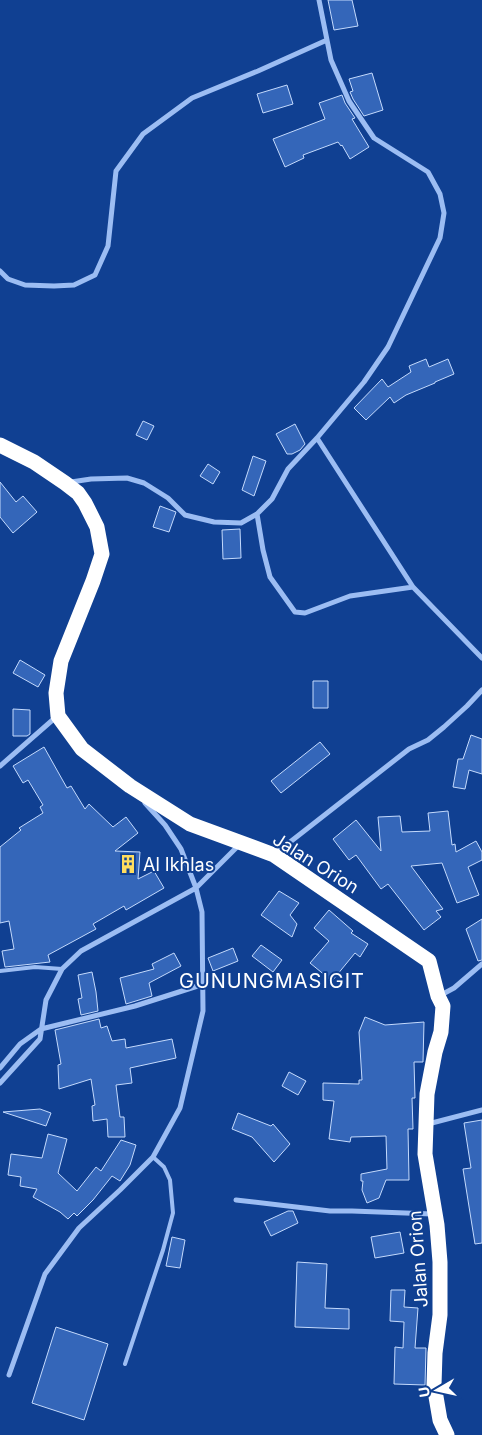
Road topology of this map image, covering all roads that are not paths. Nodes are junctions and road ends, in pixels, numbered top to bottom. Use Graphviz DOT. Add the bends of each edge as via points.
graph roads {
  1 [pos="319,0"];
  2 [pos="327,40"];
  3 [pos="0,271"];
  4 [pos="317,438"];
  5 [pos="0,445"];
  6 [pos="66,483"];
  7 [pos="257,514"];
  8 [pos="413,587"];
  9 [pos="482,658"];
  10 [pos="482,690"];
  11 [pos="58,716"];
  12 [pos="0,766"];
  13 [pos="130,786"];
  14 [pos="242,843"];
  15 [pos="274,855"];
  16 [pos="196,888"];
  17 [pos="482,964"];
  18 [pos="62,969"];
  19 [pos="0,971"];
  20 [pos="204,984"];
  21 [pos="438,996"];
  22 [pos="41,1029"];
  23 [pos="0,1068"];
  24 [pos="0,1083"];
  25 [pos="482,1110"];
  26 [pos="425,1125"];
  27 [pos="153,1157"];
  28 [pos="236,1200"];
  29 [pos="434,1214"];
  30 [pos="125,1364"];
  31 [pos="9,1375"];
  32 [pos="446,1435"];
  1 -- 2 [label="street"];
  2 -- 3 [label="street" via="192,98 143,134 116,171 108,246 96,276 74,285 54,286 25,284 8,279"];
  2 -- 4 [label="street" via="331,60 349,101 374,138 428,172 440,194 444,213 440,238 388,347 364,382"];
  4 -- 7 [label="street" via="288,470 272,499"];
  4 -- 8 [label="street"];
  5 -- 6 [label="highway"];
  6 -- 7 [label="street" via="127,478 144,483 168,498 185,515 214,522 241,523"];
  6 -- 11 [label="highway" via="85,503 97,527 102,554 61,661 56,693"];
  7 -- 8 [label="street" via="270,577 295,612 305,613 350,596"];
  8 -- 9 [label="street"];
  10 -- 15 [label="street" via="428,740 410,748"];
  11 -- 12 [label="street"];
  11 -- 13 [label="highway, Jalan Orion" via="82,750"];
  13 -- 14 [label="highway, Jalan Orion" via="190,824"];
  13 -- 16 [label="street" via="165,825 181,849"];
  14 -- 15 [label="highway, Jalan Orion"];
  14 -- 16 [label="street"];
  15 -- 21 [label="highway, Jalan Orion" via="429,961"];
  16 -- 18 [label="street" via="81,951"];
  16 -- 20 [label="street" via="202,912"];
  17 -- 21 [label="street" via="454,988"];
  18 -- 19 [label="lane" via="34,967"];
  18 -- 22 [label="street" via="46,1000"];
  20 -- 22 [label="street" via="135,1006"];
  20 -- 27 [label="street" via="204,1011 180,1108"];
  21 -- 26 [label="highway, Jalan Orion" via="443,1006 441,1032 427,1094"];
  22 -- 23 [label="street" via="20,1044"];
  22 -- 24 [label="street" via="40,1039"];
  25 -- 26 [label="street"];
  26 -- 29 [label="highway, Jalan Orion" via="425,1154"];
  27 -- 30 [label="lane" via="170,1180 173,1213"];
  27 -- 31 [label="street" via="79,1228 45,1274"];
  28 -- 29 [label="street" via="330,1211"];
  29 -- 32 [label="highway, Jalan Orion" via="440,1262 440,1315 434,1385"];
}
